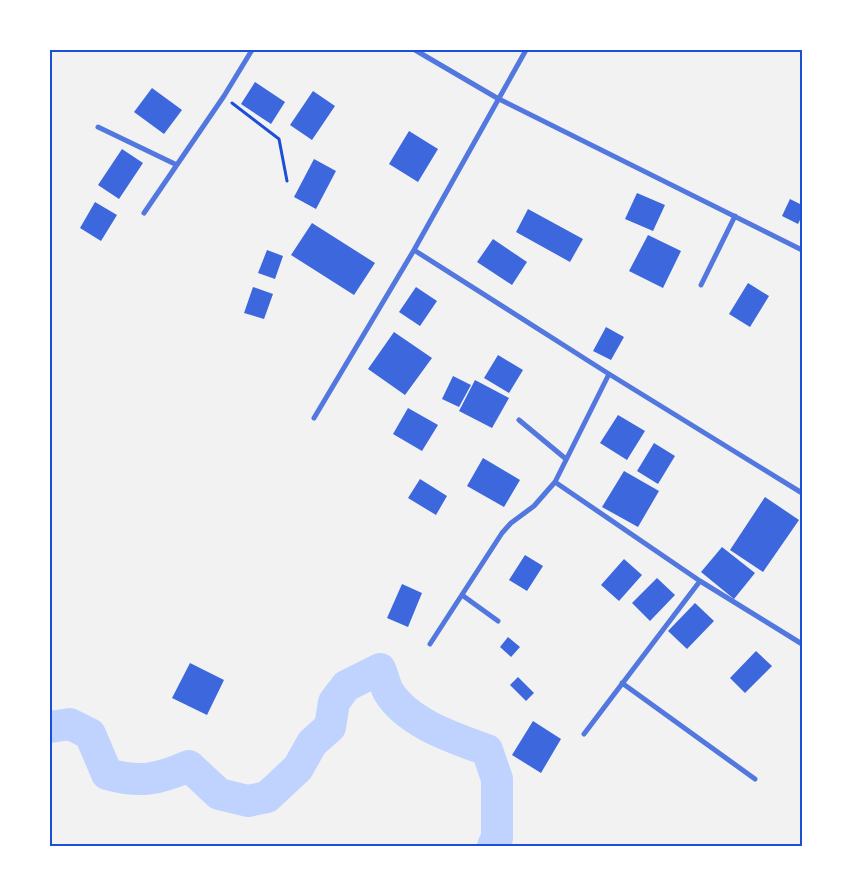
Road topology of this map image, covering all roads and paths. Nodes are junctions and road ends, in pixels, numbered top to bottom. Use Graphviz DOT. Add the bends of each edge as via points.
graph roads {
  1 [pos="252,50"];
  2 [pos="415,50"];
  3 [pos="526,50"];
  4 [pos="224,96"];
  5 [pos="497,98"];
  6 [pos="98,127"];
  7 [pos="177,165"];
  8 [pos="287,181"];
  9 [pos="144,214"];
  10 [pos="735,216"];
  11 [pos="414,250"];
  12 [pos="802,250"];
  13 [pos="701,285"];
  14 [pos="609,374"];
  15 [pos="314,418"];
  16 [pos="519,420"];
  17 [pos="566,459"];
  18 [pos="556,482"];
  19 [pos="802,493"];
  20 [pos="700,581"];
  21 [pos="462,595"];
  22 [pos="498,622"];
  23 [pos="430,644"];
  24 [pos="802,644"];
  25 [pos="622,683"];
  26 [pos="584,734"];
  27 [pos="755,779"];
  1 -- 4 [label="street"];
  2 -- 5 [label="street"];
  3 -- 5 [label="street"];
  4 -- 7 [label="street"];
  4 -- 8 [label="path" via="279,139"];
  5 -- 10 [label="street"];
  5 -- 11 [label="street"];
  6 -- 7 [label="street"];
  7 -- 9 [label="street"];
  10 -- 12 [label="street"];
  10 -- 13 [label="street"];
  11 -- 14 [label="street"];
  11 -- 15 [label="street"];
  14 -- 17 [label="street"];
  14 -- 19 [label="street"];
  16 -- 17 [label="street"];
  17 -- 18 [label="street"];
  18 -- 20 [label="street"];
  18 -- 21 [label="street" via="502,533"];
  20 -- 24 [label="street"];
  20 -- 25 [label="street"];
  21 -- 22 [label="street"];
  21 -- 23 [label="street"];
  25 -- 26 [label="street"];
  25 -- 27 [label="street"];
}
